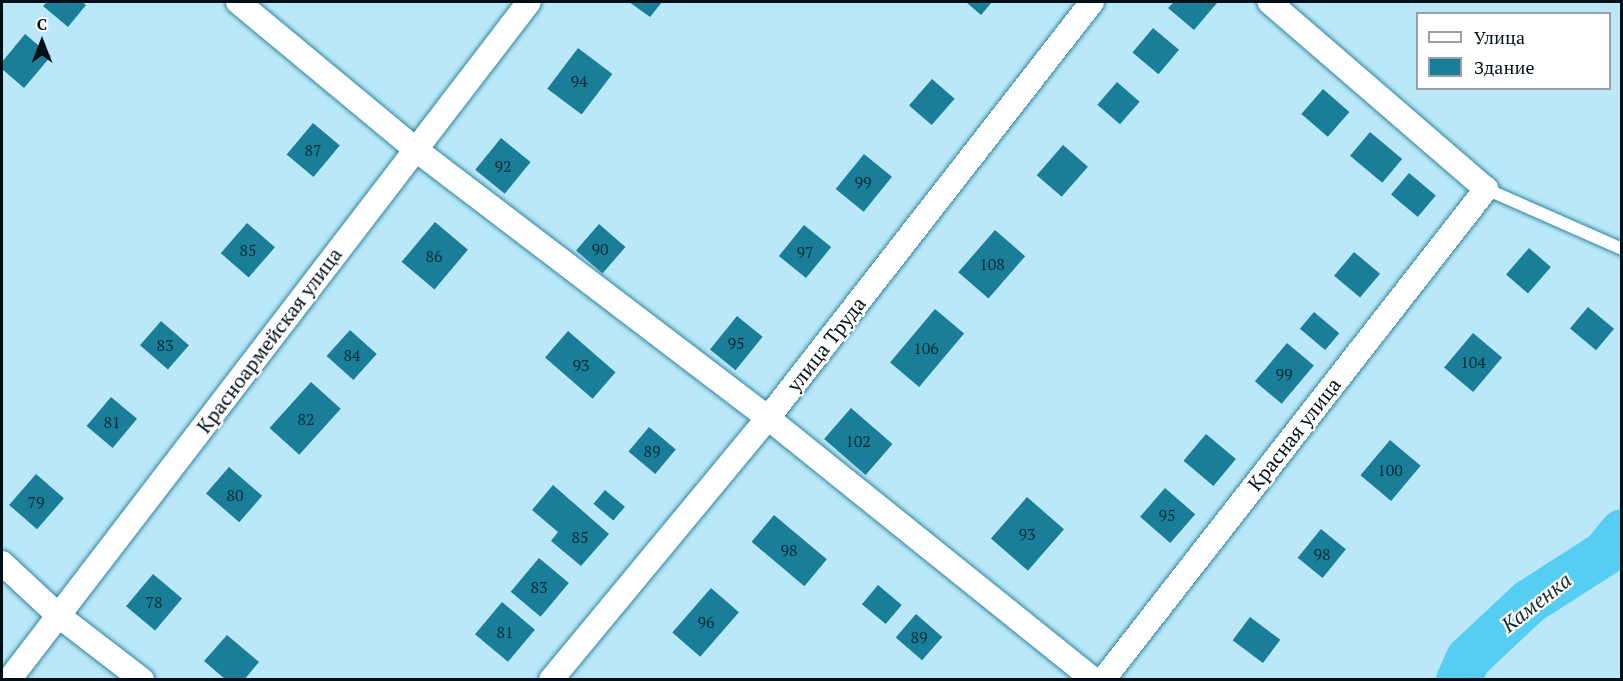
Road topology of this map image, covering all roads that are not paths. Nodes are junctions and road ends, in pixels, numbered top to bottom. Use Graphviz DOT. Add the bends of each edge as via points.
graph roads {
  1 [pos="238,2"];
  2 [pos="529,2"];
  3 [pos="1092,2"];
  4 [pos="1269,2"];
  5 [pos="415,149"];
  6 [pos="1486,189"];
  7 [pos="1622,249"];
  8 [pos="768,418"];
  9 [pos="2,563"];
  10 [pos="59,616"];
  11 [pos="9,680"];
  12 [pos="142,680"];
  13 [pos="551,680"];
  14 [pos="1094,680"];
  15 [pos="1103,680"];
  1 -- 5 [label="street"];
  2 -- 5 [label="street, Красноармейская улица"];
  3 -- 8 [label="street, улица Труда"];
  4 -- 6 [label="street"];
  5 -- 8 [label="street"];
  5 -- 10 [label="street, Красноармейская улица"];
  6 -- 7 [label="lane"];
  6 -- 15 [label="street, Красная улица"];
  8 -- 13 [label="street, улица Труда"];
  8 -- 14 [label="street"];
  9 -- 10 [label="street"];
  10 -- 11 [label="street, Красноармейская улица"];
  10 -- 12 [label="street"];
}
